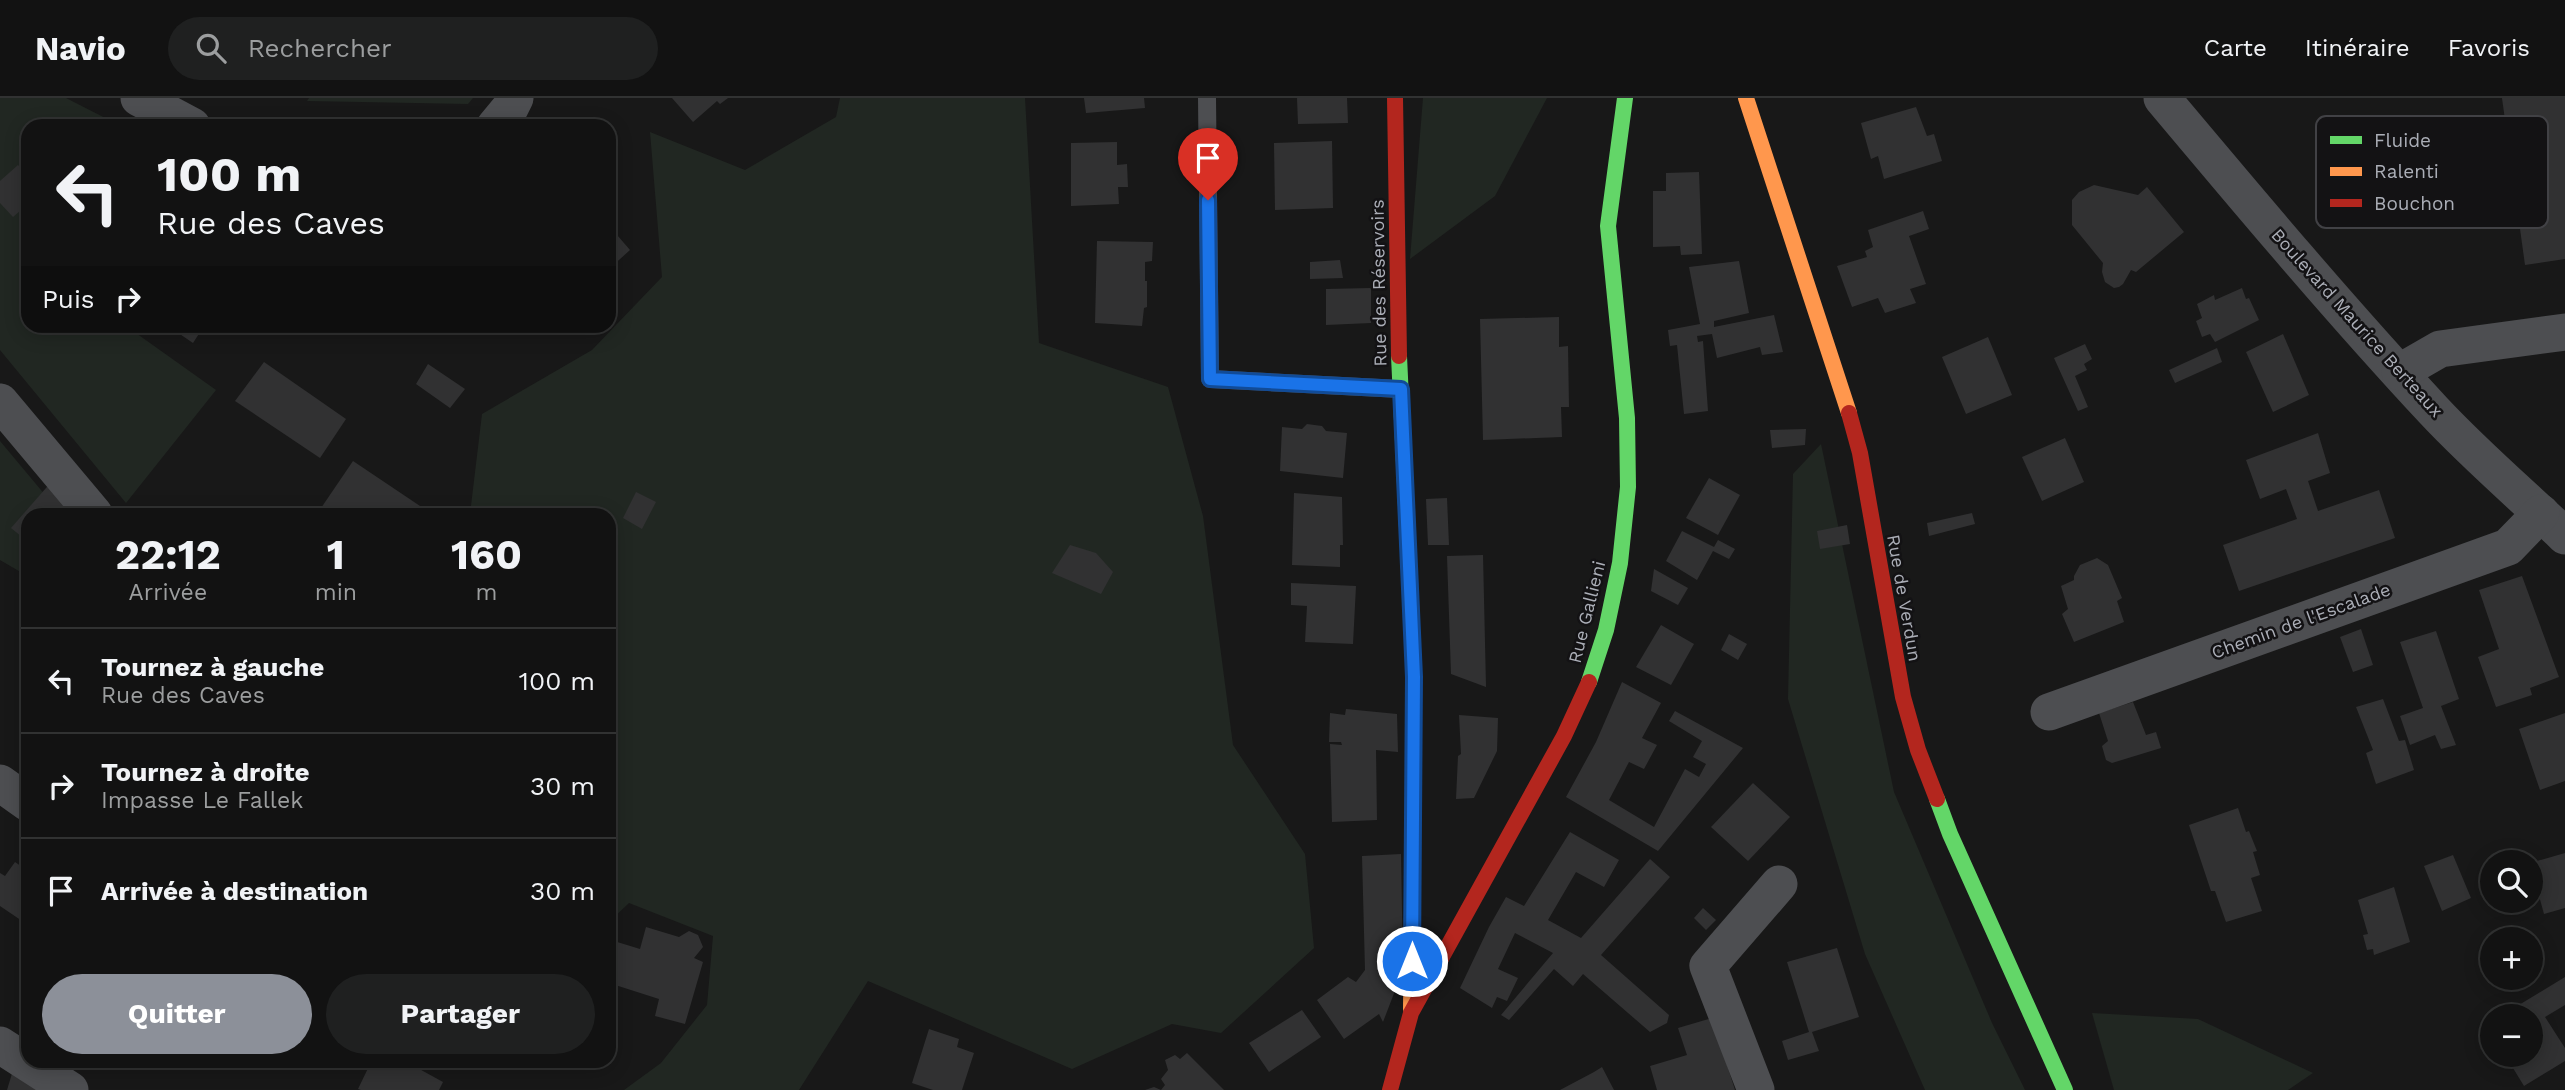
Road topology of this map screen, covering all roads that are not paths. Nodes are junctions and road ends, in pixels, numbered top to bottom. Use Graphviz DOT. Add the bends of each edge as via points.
graph roads {
  1 [pos="139,98"];
  2 [pos="515,98"];
  3 [pos="1207,98"];
  4 [pos="1395,98"];
  5 [pos="1625,98"];
  6 [pos="1746,98"];
  7 [pos="2162,98"];
  8 [pos="179,119"];
  9 [pos="501,119"];
  10 [pos="2565,332"];
  11 [pos="2400,372"];
  12 [pos="1401,389"];
  13 [pos="0,402"];
  14 [pos="89,508"];
  15 [pos="2553,525"];
  16 [pos="2049,712"];
  17 [pos="0,783"];
  18 [pos="21,798"];
  19 [pos="1779,884"];
  20 [pos="1411,1013"];
  21 [pos="0,1045"];
  22 [pos="21,1058"];
  23 [pos="36,1068"];
  24 [pos="70,1090"];
  25 [pos="1390,1090"];
  26 [pos="1756,1090"];
  27 [pos="2065,1090"];
  1 -- 8 [label="street"];
  2 -- 9 [label="street"];
  3 -- 12 [label="lane" via="1210,379"];
  4 -- 12 [label="street, Rue des Réservoirs"];
  5 -- 20 [label="street, Rue Gallieni" via="1608,226 1628,487 1620,564 1606,630 1586,690 1564,736"];
  6 -- 27 [label="street, Rue de Verdun" via="1860,453 1892,643 1918,750 1950,834"];
  7 -- 11 [label="street, Boulevard Maurice Berteaux" via="2354,325"];
  10 -- 11 [label="street" via="2440,349"];
  11 -- 15 [label="street, Boulevard Maurice Berteaux" via="2435,413"];
  12 -- 20 [label="street, Rue des Réservoirs" via="1414,677"];
  13 -- 14 [label="street"];
  15 -- 16 [label="street, Chemin de l'Escalade" via="2508,547"];
  17 -- 18 [label="street"];
  19 -- 26 [label="street" via="1708,966"];
  20 -- 25 [label="street, Rue Gallieni"];
  21 -- 22 [label="street"];
  23 -- 24 [label="street"];
}
